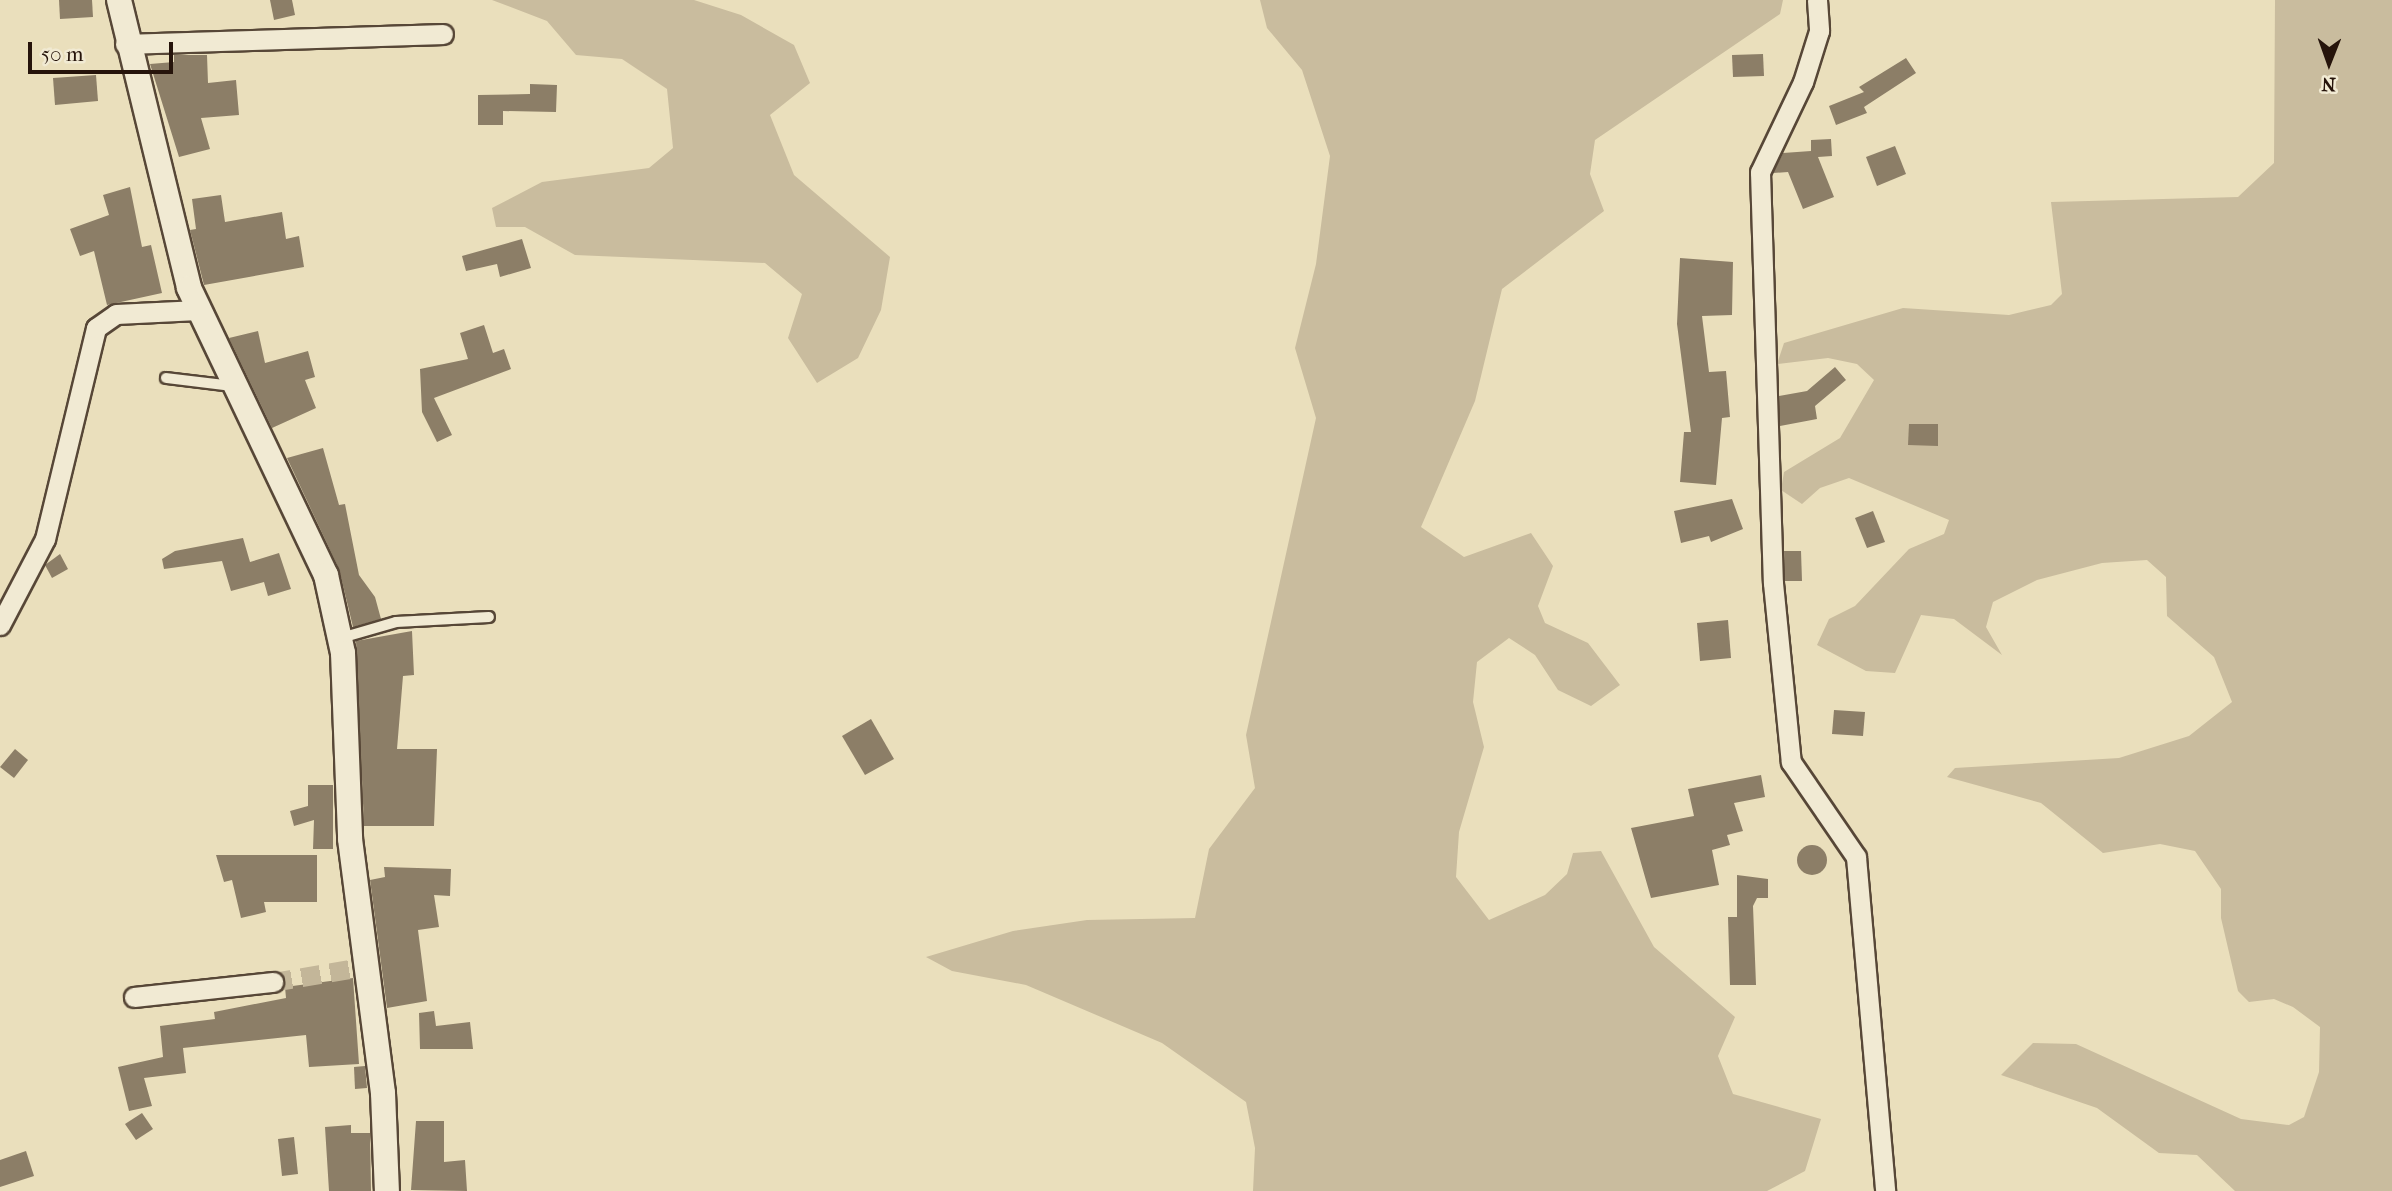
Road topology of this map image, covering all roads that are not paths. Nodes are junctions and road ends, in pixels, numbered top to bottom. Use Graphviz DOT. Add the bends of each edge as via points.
graph roads {
  1 [pos="119,0"];
  2 [pos="1817,0"];
  3 [pos="443,34"];
  4 [pos="125,44"];
  5 [pos="198,310"];
  6 [pos="166,378"];
  7 [pos="236,387"];
  8 [pos="489,617"];
  9 [pos="0,625"];
  10 [pos="340,638"];
  11 [pos="273,982"];
  12 [pos="134,997"];
  13 [pos="387,1191"];
  14 [pos="1885,1191"];
  1 -- 4 [label="street"];
  2 -- 14 [label="street" via="1819,31 1803,82 1760,173 1773,583 1791,762 1856,857"];
  3 -- 4 [label="street"];
  4 -- 5 [label="street"];
  5 -- 7 [label="street"];
  5 -- 9 [label="street" via="116,314 96,328 45,539"];
  6 -- 7 [label="lane"];
  7 -- 10 [label="street" via="326,575"];
  8 -- 10 [label="lane" via="396,622"];
  10 -- 13 [label="street" via="358,967 383,1093"];
  11 -- 12 [label="street"];
}
